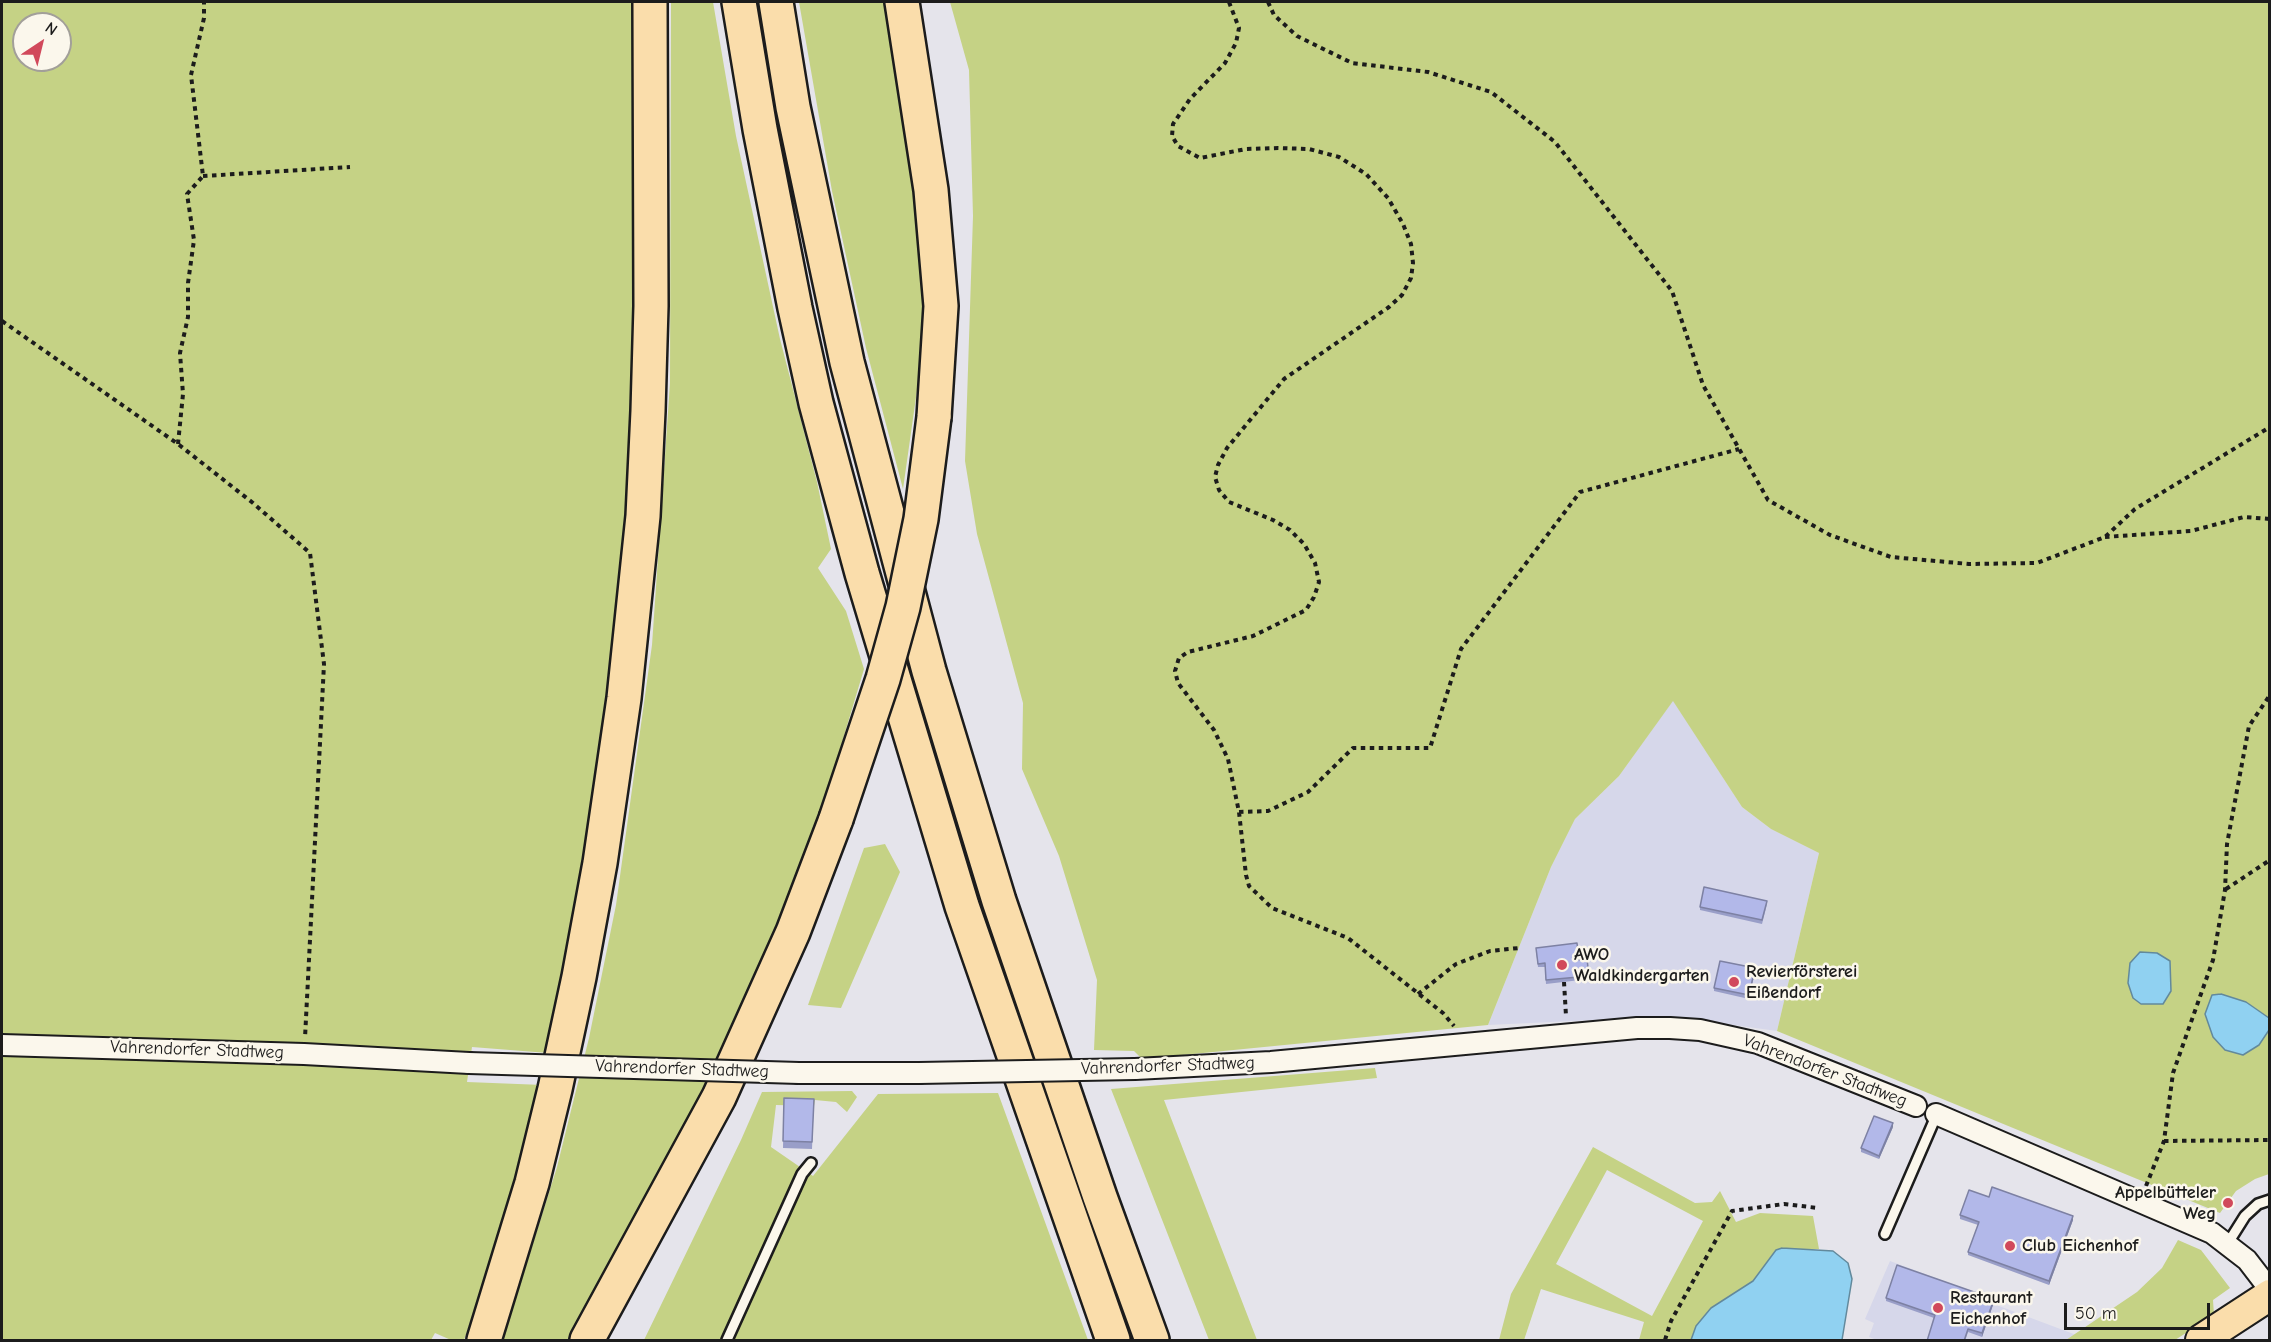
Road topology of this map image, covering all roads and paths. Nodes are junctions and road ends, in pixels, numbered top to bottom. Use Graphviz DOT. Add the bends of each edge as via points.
graph roads {
  1 [pos="204,2"];
  2 [pos="650,2"];
  3 [pos="739,2"];
  4 [pos="776,2"];
  5 [pos="902,2"];
  6 [pos="1229,2"];
  7 [pos="1268,2"];
  8 [pos="350,167"];
  9 [pos="203,176"];
  10 [pos="2,321"];
  11 [pos="2270,427"];
  12 [pos="178,444"];
  13 [pos="1739,449"];
  14 [pos="2270,519"];
  15 [pos="2105,537"];
  16 [pos="2270,695"];
  17 [pos="1239,812"];
  18 [pos="2270,860"];
  19 [pos="2225,890"];
  20 [pos="1519,948"];
  21 [pos="1564,982"];
  22 [pos="1418,994"];
  23 [pos="1567,1020"];
  24 [pos="1459,1044"];
  25 [pos="2,1045"];
  26 [pos="304,1054"];
  27 [pos="1916,1106"];
  28 [pos="1937,1114"];
  29 [pos="2270,1140"];
  30 [pos="2164,1141"];
  31 [pos="811,1163"];
  32 [pos="2139,1200"];
  33 [pos="2270,1200"];
  34 [pos="1818,1208"];
  35 [pos="1885,1234"];
  36 [pos="2228,1244"];
  37 [pos="2270,1292"];
  38 [pos="484,1341"];
  39 [pos="587,1341"];
  40 [pos="727,1341"];
  41 [pos="1113,1341"];
  42 [pos="1152,1341"];
  43 [pos="1665,1341"];
  44 [pos="2200,1341"];
  1 -- 9 [label="path" via="204,18 190,75"];
  2 -- 38 [label="highway" via="648,411 643,516 624,698 600,863 560,1067 532,1183"];
  3 -- 41 [label="highway" via="795,308 862,573 962,906"];
  4 -- 42 [label="highway" via="793,107 847,362 928,671 1003,912"];
  5 -- 39 [label="highway, bridge" via="931,190 940,306 934,417 919,530 903,607 836,819 793,932 719,1096"];
  6 -- 17 [label="path" via="1239,28 1236,43 1173,124 1172,136 1178,146 1200,158 1246,149 1278,148 1309,148 1339,157 1366,174 1388,198 1411,244 1413,263 1402,295 1284,379 1227,448 1218,465 1215,477 1229,502 1290,530 1315,563 1318,582 1305,610 1254,636 1188,652 1176,664 1178,683 1214,730 1228,759"];
  7 -- 13 [label="path" via="1275,15 1298,36 1352,63 1428,72 1491,92 1555,142 1672,291 1703,385"];
  8 -- 9 [label="path"];
  9 -- 12 [label="path" via="187,194 194,240 188,317 180,353 183,394"];
  10 -- 12 [label="path"];
  11 -- 15 [label="path" via="2135,509"];
  12 -- 26 [label="path" via="310,553 324,664"];
  13 -- 15 [label="path" via="1768,500 1830,535 1891,558 1969,564 2037,563"];
  13 -- 17 [label="path" via="1580,492 1461,649 1430,748 1353,748 1308,792 1268,811"];
  14 -- 15 [label="path" via="2244,517 2192,531"];
  16 -- 19 [label="path" via="2249,726 2227,844"];
  17 -- 22 [label="path" via="1246,875 1258,897 1272,908 1348,938"];
  18 -- 19 [label="path"];
  19 -- 30 [label="path" via="2213,960 2173,1072"];
  20 -- 22 [label="path" via="1490,951 1456,964"];
  21 -- 23 [label="path"];
  22 -- 24 [label="path" via="1454,1026"];
  24 -- 26 [label="street, Vahrendorfer Stadtweg, bridge" via="1270,1062 919,1073 468,1063"];
  24 -- 27 [label="street, Vahrendorfer Stadtweg" via="1637,1028 1700,1030 1758,1042"];
  25 -- 26 [label="street, Vahrendorfer Stadtweg"];
  27 -- 28 [label="lane, Vahrendorfer Stadtweg"];
  28 -- 32 [label="street, Vahrendorfer Stadtweg"];
  28 -- 35 [label="lane"];
  29 -- 30 [label="path"];
  30 -- 32 [label="path"];
  31 -- 40 [label="lane" via="802,1174"];
  32 -- 36 [label="street, Vahrendorfer Stadtweg"];
  33 -- 36 [label="lane" via="2258,1204 2245,1216"];
  34 -- 43 [label="path" via="1784,1204 1732,1211 1671,1321"];
  36 -- 37 [label="street, Vahrendorfer Stadtweg" via="2247,1260"];
  37 -- 44 [label="main road"];
}
